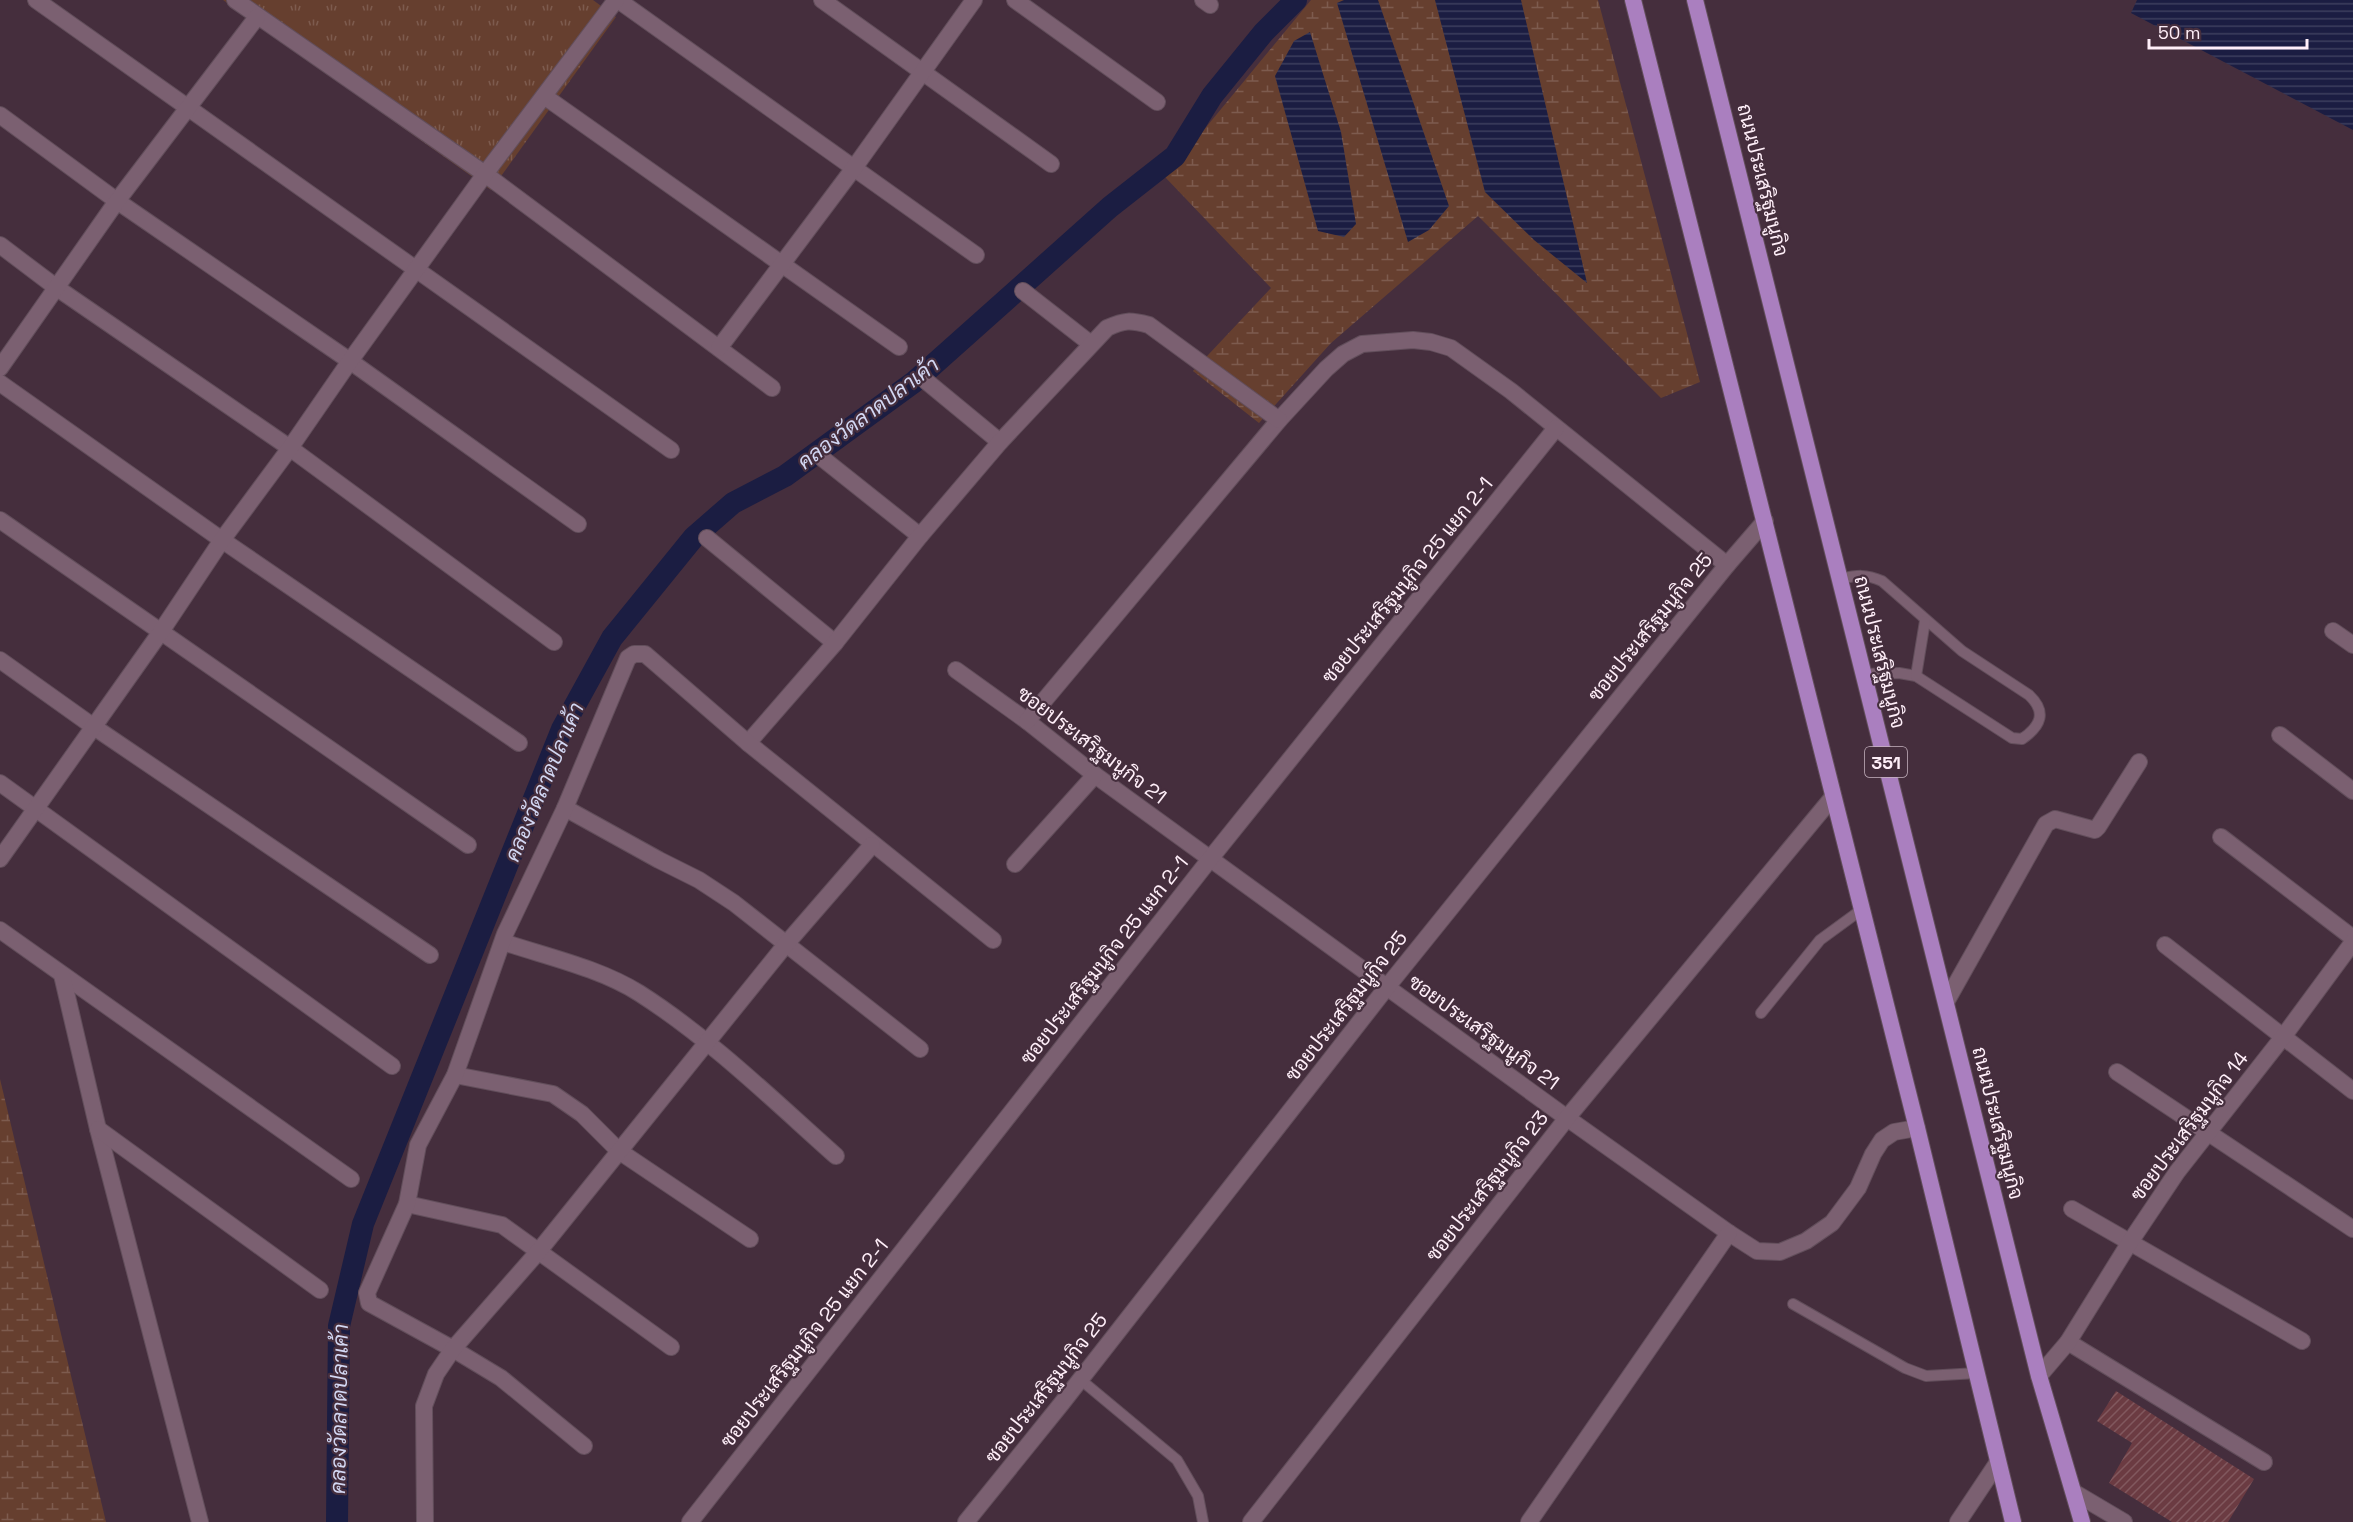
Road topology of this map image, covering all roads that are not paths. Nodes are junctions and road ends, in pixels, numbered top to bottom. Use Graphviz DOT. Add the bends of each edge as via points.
graph roads {
  1 [pos="36,0"];
  2 [pos="235,0"];
  3 [pos="617,0"];
  4 [pos="822,0"];
  5 [pos="974,0"];
  6 [pos="1015,0"];
  7 [pos="1633,0"];
  8 [pos="1695,0"];
  9 [pos="257,17"];
  10 [pos="923,72"];
  11 [pos="544,96"];
  12 [pos="1157,102"];
  13 [pos="187,107"];
  14 [pos="0,115"];
  15 [pos="1051,164"];
  16 [pos="854,168"];
  17 [pos="485,174"];
  18 [pos="117,201"];
  19 [pos="0,245"];
  20 [pos="976,255"];
  21 [pos="783,265"];
  22 [pos="417,269"];
  23 [pos="57,288"];
  24 [pos="1023,291"];
  25 [pos="1091,344"];
  26 [pos="899,347"];
  27 [pos="719,348"];
  28 [pos="350,361"];
  29 [pos="0,368"];
  30 [pos="926,381"];
  31 [pos="0,383"];
  32 [pos="772,388"];
  33 [pos="1279,420"];
  34 [pos="1556,428"];
  35 [pos="1000,442"];
  36 [pos="290,448"];
  37 [pos="671,450"];
  38 [pos="822,458"];
  39 [pos="0,520"];
  40 [pos="1765,521"];
  41 [pos="578,524"];
  42 [pos="920,536"];
  43 [pos="707,538"];
  44 [pos="222,540"];
  45 [pos="1727,565"];
  46 [pos="1840,579"];
  47 [pos="1925,621"];
  48 [pos="2333,631"];
  49 [pos="160,633"];
  50 [pos="554,642"];
  51 [pos="835,643"];
  52 [pos="2353,645"];
  53 [pos="0,660"];
  54 [pos="956,670"];
  55 [pos="1864,674"];
  56 [pos="1916,676"];
  57 [pos="1027,721"];
  58 [pos="94,727"];
  59 [pos="2280,735"];
  60 [pos="519,742"];
  61 [pos="748,743"];
  62 [pos="2139,762"];
  63 [pos="1095,775"];
  64 [pos="0,783"];
  65 [pos="2353,791"];
  66 [pos="1832,798"];
  67 [pos="565,808"];
  68 [pos="35,809"];
  69 [pos="2221,837"];
  70 [pos="468,845"];
  71 [pos="872,845"];
  72 [pos="0,859"];
  73 [pos="1210,859"];
  74 [pos="1014,864"];
  75 [pos="1861,910"];
  76 [pos="0,930"];
  77 [pos="993,940"];
  78 [pos="2353,940"];
  79 [pos="503,942"];
  80 [pos="786,943"];
  81 [pos="2164,945"];
  82 [pos="430,955"];
  83 [pos="62,975"];
  84 [pos="1387,987"];
  85 [pos="1946,1002"];
  86 [pos="1761,1014"];
  87 [pos="2283,1037"];
  88 [pos="706,1041"];
  89 [pos="920,1049"];
  90 [pos="392,1066"];
  91 [pos="2117,1072"];
  92 [pos="455,1075"];
  93 [pos="2353,1091"];
  94 [pos="1567,1118"];
  95 [pos="1917,1128"];
  96 [pos="98,1129"];
  97 [pos="2207,1133"];
  98 [pos="619,1151"];
  99 [pos="836,1156"];
  100 [pos="351,1179"];
  101 [pos="407,1204"];
  102 [pos="2072,1209"];
  103 [pos="2353,1229"];
  104 [pos="1729,1233"];
  105 [pos="750,1239"];
  106 [pos="2130,1242"];
  107 [pos="538,1252"];
  108 [pos="320,1290"];
  109 [pos="1793,1304"];
  110 [pos="2301,1341"];
  111 [pos="2068,1342"];
  112 [pos="671,1347"];
  113 [pos="453,1349"];
  114 [pos="1977,1373"];
  115 [pos="2039,1376"];
  116 [pos="1081,1380"];
  117 [pos="584,1446"];
  118 [pos="1998,1462"];
  119 [pos="2264,1462"];
  120 [pos="2075,1493"];
  121 [pos="430,1520"];
  122 [pos="200,1522"];
  123 [pos="690,1522"];
  124 [pos="966,1522"];
  125 [pos="1203,1522"];
  126 [pos="1251,1522"];
  127 [pos="1530,1522"];
  128 [pos="1958,1522"];
  129 [pos="2013,1522"];
  130 [pos="2082,1522"];
  131 [pos="2124,1522"];
  1 -- 13 [label="street"];
  2 -- 9 [label="street"];
  3 -- 11 [label="street"];
  3 -- 16 [label="street"];
  4 -- 10 [label="street"];
  5 -- 10 [label="street"];
  6 -- 12 [label="street"];
  7 -- 40 [label="main road"];
  8 -- 46 [label="main road, ถนนประเสริฐมนูกิจ / 351"];
  9 -- 13 [label="street"];
  9 -- 17 [label="street"];
  10 -- 15 [label="street"];
  10 -- 16 [label="street"];
  11 -- 17 [label="street"];
  11 -- 21 [label="street"];
  13 -- 18 [label="street"];
  13 -- 22 [label="street"];
  14 -- 18 [label="street"];
  16 -- 20 [label="street"];
  16 -- 21 [label="street"];
  17 -- 22 [label="street"];
  17 -- 27 [label="street"];
  18 -- 23 [label="street"];
  18 -- 28 [label="street"];
  19 -- 23 [label="street"];
  21 -- 26 [label="street"];
  21 -- 27 [label="street"];
  22 -- 28 [label="street"];
  22 -- 37 [label="street"];
  23 -- 29 [label="street"];
  23 -- 36 [label="street"];
  24 -- 25 [label="street"];
  25 -- 33 [label="street" via="1107,328 1123,321 1149,325"];
  25 -- 35 [label="street"];
  27 -- 32 [label="street"];
  28 -- 36 [label="street"];
  28 -- 41 [label="street"];
  30 -- 35 [label="street"];
  31 -- 44 [label="street"];
  33 -- 34 [label="street" via="1343,354 1362,344 1413,340 1451,348"];
  33 -- 57 [label="street"];
  34 -- 45 [label="street"];
  34 -- 73 [label="street, ซอยประเสริฐมนูกิจ 25 แยก 2-1"];
  35 -- 42 [label="street"];
  36 -- 44 [label="street"];
  36 -- 50 [label="street"];
  38 -- 42 [label="street"];
  39 -- 49 [label="street"];
  40 -- 45 [label="street, ซอยประเสริฐมนูกิจ 25"];
  40 -- 66 [label="main road"];
  42 -- 51 [label="street"];
  43 -- 51 [label="street"];
  44 -- 49 [label="street"];
  44 -- 60 [label="street"];
  45 -- 84 [label="street, ซอยประเสริฐมนูกิจ 25"];
  46 -- 47 [label="lane" via="1859,574 1882,581"];
  46 -- 55 [label="main road, ถนนประเสริฐมนูกิจ / 351"];
  47 -- 56 [label="lane"];
  47 -- 56 [label="lane" via="1962,651 2030,695 2041,710 2039,721 2029,735 2012,738"];
  48 -- 52 [label="street"];
  49 -- 58 [label="street"];
  49 -- 70 [label="street"];
  51 -- 61 [label="street"];
  53 -- 58 [label="street"];
  54 -- 57 [label="street, ซอยประเสริฐมนูกิจ 21"];
  55 -- 56 [label="lane"];
  55 -- 85 [label="main road, ถนนประเสริฐมนูกิจ / 351"];
  57 -- 63 [label="street, ซอยประเสริฐมนูกิจ 21"];
  58 -- 68 [label="street"];
  58 -- 82 [label="street"];
  59 -- 65 [label="street"];
  61 -- 67 [label="street" via="645,654 634,654 628,658"];
  61 -- 71 [label="street"];
  62 -- 85 [label="street" via="2095,830 2055,819 2046,824"];
  63 -- 73 [label="street, ซอยประเสริฐมนูกิจ 21"];
  63 -- 74 [label="street"];
  64 -- 68 [label="street"];
  66 -- 75 [label="main road"];
  66 -- 94 [label="street, ซอยประเสริฐมนูกิจ 23"];
  67 -- 79 [label="street"];
  67 -- 80 [label="street" via="699,880"];
  68 -- 72 [label="street"];
  68 -- 90 [label="street"];
  69 -- 78 [label="street"];
  71 -- 77 [label="street"];
  71 -- 80 [label="street"];
  73 -- 84 [label="street, ซอยประเสริฐมนูกิจ 21"];
  73 -- 123 [label="street, ซอยประเสริฐมนูกิจ 25 แยก 2-1"];
  75 -- 86 [label="lane" via="1820,940"];
  75 -- 95 [label="main road"];
  76 -- 83 [label="street"];
  78 -- 87 [label="street, ซอยประเสริฐมนูกิจ 14"];
  79 -- 88 [label="street" via="638,992"];
  79 -- 92 [label="street"];
  80 -- 88 [label="street"];
  80 -- 89 [label="street"];
  81 -- 87 [label="street"];
  83 -- 96 [label="street"];
  83 -- 100 [label="street"];
  84 -- 94 [label="street, ซอยประเสริฐมนูกิจ 21"];
  84 -- 116 [label="street, ซอยประเสริฐมนูกิจ 25"];
  85 -- 115 [label="main road, ถนนประเสริฐมนูกิจ / 351"];
  87 -- 93 [label="street"];
  87 -- 97 [label="street, ซอยประเสริฐมนูกิจ 14"];
  88 -- 98 [label="street"];
  88 -- 99 [label="street"];
  91 -- 97 [label="street"];
  92 -- 98 [label="street" via="552,1094 582,1114"];
  92 -- 101 [label="street" via="418,1145"];
  94 -- 104 [label="street, ซอยประเสริฐมนูกิจ 21"];
  94 -- 126 [label="street, ซอยประเสริฐมนูกิจ 23"];
  95 -- 104 [label="street, ซอยประเสริฐมนูกิจ 21" via="1894,1132 1882,1140 1858,1188 1832,1223 1806,1241 1780,1252 1757,1251"];
  95 -- 114 [label="main road"];
  96 -- 108 [label="street"];
  96 -- 122 [label="street"];
  97 -- 103 [label="street"];
  97 -- 106 [label="street, ซอยประเสริฐมนูกิจ 14"];
  98 -- 105 [label="street"];
  98 -- 107 [label="street"];
  101 -- 107 [label="street" via="502,1225"];
  101 -- 113 [label="street" via="366,1299"];
  102 -- 106 [label="street"];
  104 -- 127 [label="street"];
  106 -- 110 [label="street"];
  106 -- 111 [label="street, ซอยประเสริฐมนูกิจ 14"];
  107 -- 112 [label="street"];
  107 -- 113 [label="street"];
  109 -- 114 [label="lane" via="1915,1372 1926,1376"];
  111 -- 115 [label="street, ซอยประเสริฐมนูกิจ 14"];
  111 -- 119 [label="street"];
  113 -- 117 [label="street" via="501,1378"];
  113 -- 121 [label="street" via="436,1374 424,1406"];
  114 -- 118 [label="main road"];
  115 -- 120 [label="main road, ถนนประเสริฐมนูกิจ / 351"];
  116 -- 124 [label="street, ซอยประเสริฐมนูกิจ 25"];
  116 -- 125 [label="lane" via="1177,1460 1198,1496"];
  118 -- 128 [label="street"];
  118 -- 129 [label="main road"];
  120 -- 130 [label="main road, ถนนประเสริฐมนูกิจ / 351"];
  120 -- 131 [label="street"];
}
